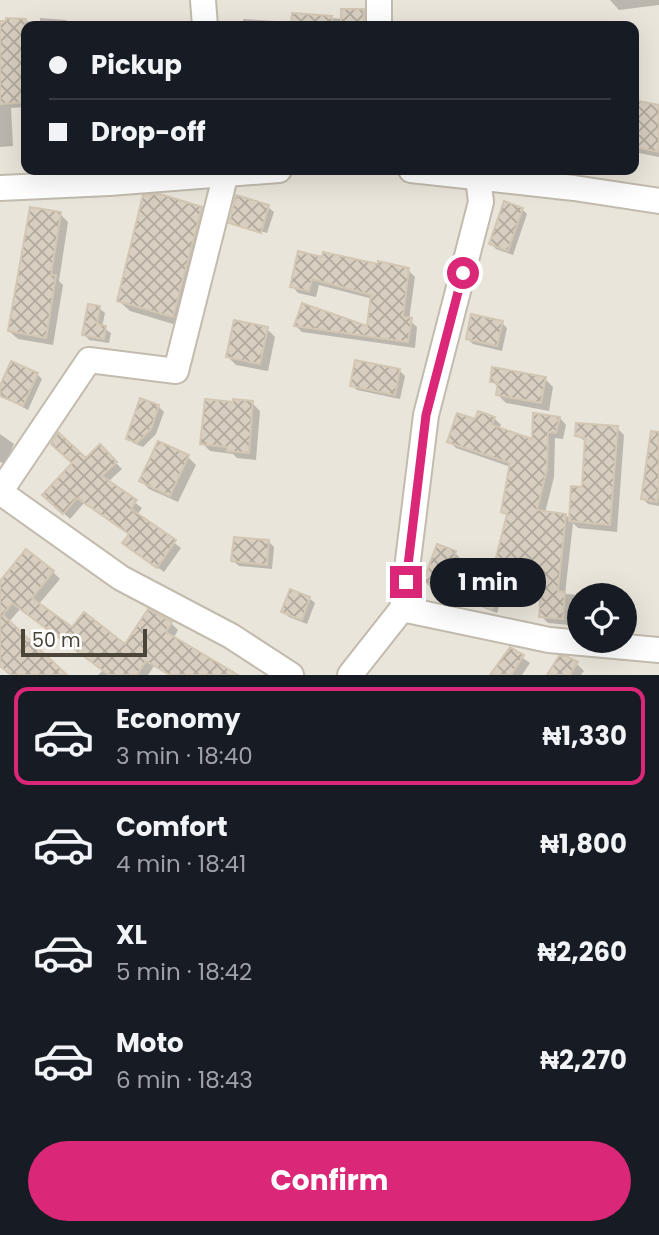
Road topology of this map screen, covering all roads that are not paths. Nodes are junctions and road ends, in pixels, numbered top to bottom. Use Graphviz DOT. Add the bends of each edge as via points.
graph roads {
  1 [pos="204,0"];
  2 [pos="379,0"];
  3 [pos="205,21"];
  4 [pos="379,21"];
  5 [pos="188,175"];
  6 [pos="216,175"];
  7 [pos="428,175"];
  8 [pos="0,188"];
  9 [pos="480,190"];
  10 [pos="659,201"];
  11 [pos="0,492"];
  12 [pos="402,610"];
  13 [pos="659,650"];
  14 [pos="292,675"];
  15 [pos="350,675"];
  1 -- 3 [label="street"];
  2 -- 4 [label="street"];
  5 -- 8 [label="street"];
  6 -- 11 [label="street" via="176,371 89,360"];
  7 -- 9 [label="street"];
  9 -- 10 [label="street" via="526,183"];
  9 -- 12 [label="street" via="426,415"];
  11 -- 14 [label="street" via="121,578 231,636"];
  12 -- 13 [label="street" via="549,640"];
  12 -- 15 [label="street"];
}
